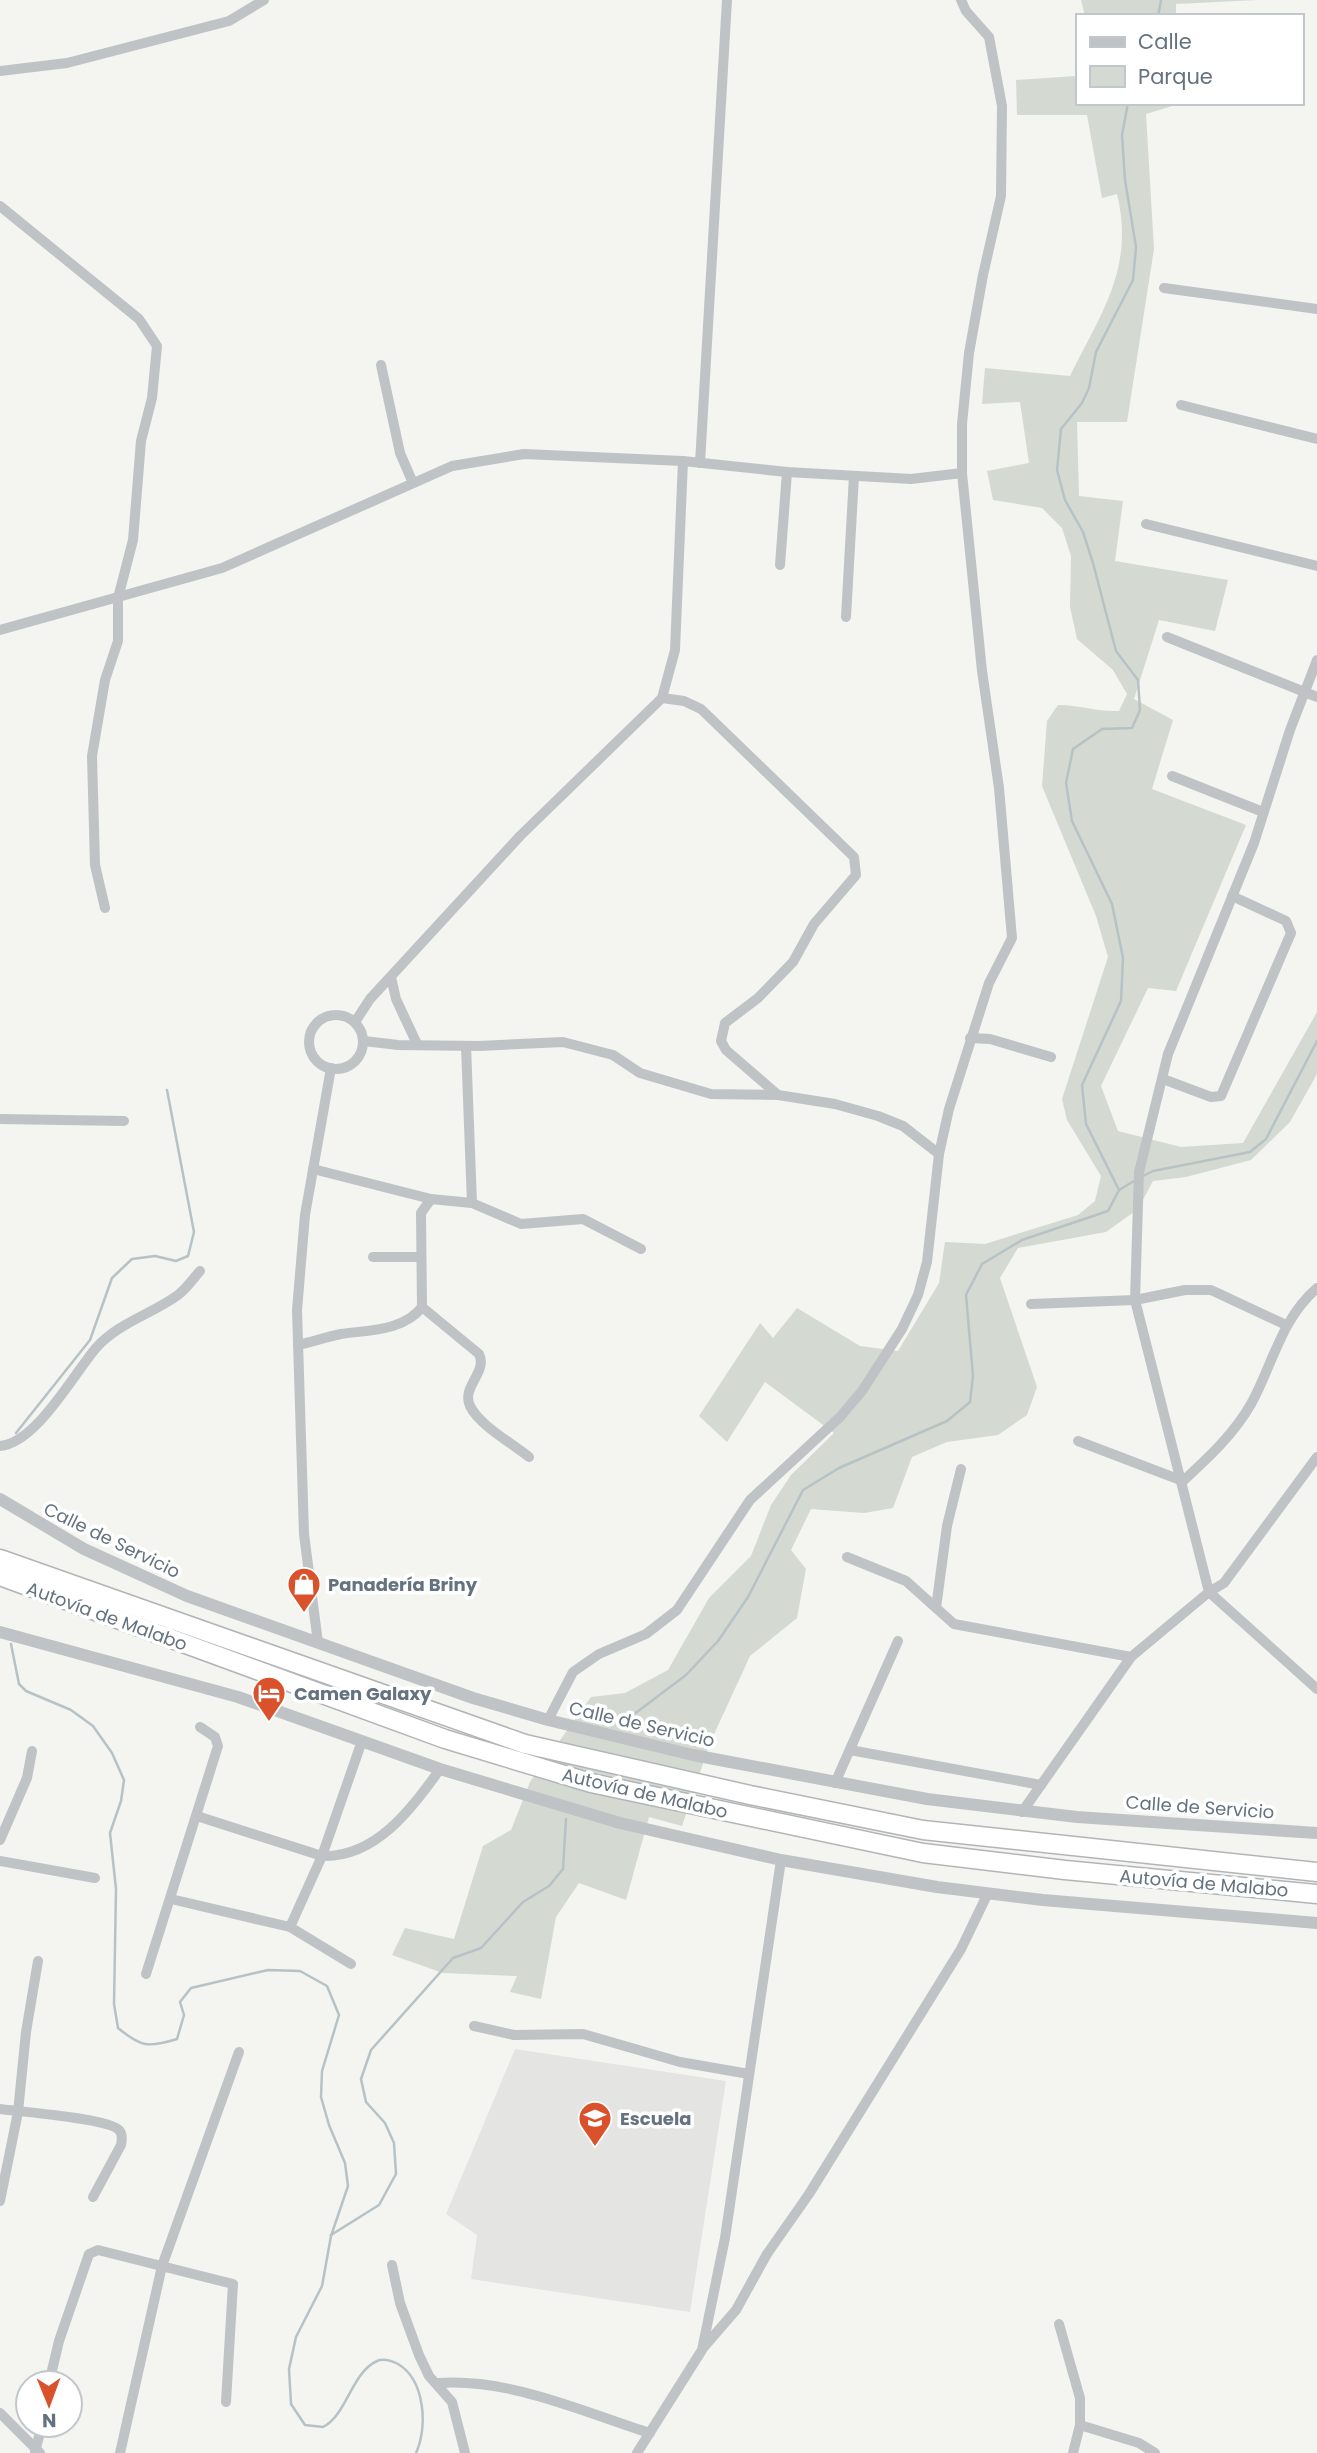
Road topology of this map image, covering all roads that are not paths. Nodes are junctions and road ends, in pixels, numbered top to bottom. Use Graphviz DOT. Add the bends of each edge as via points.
graph roads {
  1 [pos="264,0"];
  2 [pos="727,0"];
  3 [pos="961,0"];
  4 [pos="0,71"];
  5 [pos="0,206"];
  6 [pos="1164,288"];
  7 [pos="1317,309"];
  8 [pos="381,365"];
  9 [pos="1181,405"];
  10 [pos="1317,439"];
  11 [pos="683,461"];
  12 [pos="701,463"];
  13 [pos="787,472"];
  14 [pos="962,473"];
  15 [pos="854,476"];
  16 [pos="413,483"];
  17 [pos="1146,524"];
  18 [pos="780,565"];
  19 [pos="1317,566"];
  20 [pos="118,598"];
  21 [pos="846,617"];
  22 [pos="0,630"];
  23 [pos="1167,637"];
  24 [pos="1317,660"];
  25 [pos="1303,691"];
  26 [pos="1317,697"];
  27 [pos="663,698"];
  28 [pos="1172,776"];
  29 [pos="1263,812"];
  30 [pos="1232,896"];
  31 [pos="105,908"];
  32 [pos="391,977"];
  33 [pos="355,1022"];
  34 [pos="971,1038"];
  35 [pos="364,1041"];
  36 [pos="417,1044"];
  37 [pos="466,1045"];
  38 [pos="1051,1057"];
  39 [pos="331,1068"];
  40 [pos="1163,1079"];
  41 [pos="778,1095"];
  42 [pos="0,1118"];
  43 [pos="124,1121"];
  44 [pos="939,1154"];
  45 [pos="313,1169"];
  46 [pos="431,1199"];
  47 [pos="472,1203"];
  48 [pos="641,1249"];
  49 [pos="373,1257"];
  50 [pos="421,1257"];
  51 [pos="200,1271"];
  52 [pos="1317,1288"];
  53 [pos="1135,1300"];
  54 [pos="1031,1304"];
  55 [pos="422,1307"];
  56 [pos="1286,1325"];
  57 [pos="298,1345"];
  58 [pos="1078,1441"];
  59 [pos="0,1446"];
  60 [pos="529,1457"];
  61 [pos="1316,1460"];
  62 [pos="961,1469"];
  63 [pos="1183,1481"];
  64 [pos="0,1499"];
  65 [pos="847,1557"];
  66 [pos="0,1559"];
  67 [pos="0,1576"];
  68 [pos="1209,1592"];
  69 [pos="936,1608"];
  70 [pos="0,1632"];
  71 [pos="312,1641"];
  72 [pos="898,1641"];
  73 [pos="1131,1657"];
  74 [pos="1317,1689"];
  75 [pos="548,1720"];
  76 [pos="200,1727"];
  77 [pos="362,1741"];
  78 [pos="32,1751"];
  79 [pos="850,1751"];
  80 [pos="440,1769"];
  81 [pos="835,1783"];
  82 [pos="1041,1785"];
  83 [pos="1022,1812"];
  84 [pos="197,1816"];
  85 [pos="1317,1833"];
  86 [pos="0,1840"];
  87 [pos="322,1856"];
  88 [pos="781,1860"];
  89 [pos="0,1861"];
  90 [pos="1317,1871"];
  91 [pos="95,1878"];
  92 [pos="988,1893"];
  93 [pos="1317,1894"];
  94 [pos="170,1899"];
  95 [pos="1317,1923"];
  96 [pos="290,1927"];
  97 [pos="38,1961"];
  98 [pos="351,1964"];
  99 [pos="146,1974"];
  100 [pos="474,2026"];
  101 [pos="239,2052"];
  102 [pos="749,2074"];
  103 [pos="0,2109"];
  104 [pos="18,2112"];
  105 [pos="93,2197"];
  106 [pos="0,2201"];
  107 [pos="391,2265"];
  108 [pos="162,2266"];
  109 [pos="1059,2324"];
  110 [pos="702,2350"];
  111 [pos="52,2369"];
  112 [pos="439,2383"];
  113 [pos="226,2402"];
  114 [pos="0,2413"];
  115 [pos="1080,2425"];
  116 [pos="650,2433"];
  117 [pos="37,2452"];
  118 [pos="120,2453"];
  119 [pos="466,2453"];
  120 [pos="637,2453"];
  121 [pos="1073,2453"];
  122 [pos="1155,2453"];
  1 -- 4 [label="street" via="229,21 67,63"];
  2 -- 12 [label="street"];
  3 -- 14 [label="street" via="989,37 1002,106 1002,178 970,354"];
  5 -- 20 [label="street" via="139,319 157,345 152,398 141,441 133,540"];
  6 -- 7 [label="street"];
  8 -- 16 [label="street" via="400,453"];
  9 -- 10 [label="street"];
  11 -- 12 [label="street"];
  11 -- 16 [label="street" via="524,454 452,466"];
  11 -- 27 [label="street" via="675,650"];
  12 -- 13 [label="street"];
  13 -- 15 [label="street"];
  13 -- 18 [label="street"];
  14 -- 15 [label="street" via="911,479"];
  14 -- 34 [label="street" via="1013,924 1012,938 989,984"];
  15 -- 21 [label="street"];
  16 -- 20 [label="street" via="222,568"];
  17 -- 19 [label="street"];
  20 -- 22 [label="street"];
  20 -- 31 [label="street" via="118,641 105,680 92,756 95,865"];
  23 -- 25 [label="street"];
  24 -- 25 [label="street"];
  25 -- 26 [label="street"];
  25 -- 29 [label="street"];
  27 -- 32 [label="street" via="520,836"];
  27 -- 41 [label="street" via="701,709 854,858 856,876 814,924 793,962 721,1031 726,1050"];
  28 -- 29 [label="street"];
  29 -- 30 [label="street"];
  30 -- 40 [label="street" via="1176,1030"];
  30 -- 40 [label="street" via="1286,921 1291,933 1221,1096 1211,1097"];
  32 -- 33 [label="street"];
  32 -- 36 [label="street"];
  33 -- 35 [label="street"];
  33 -- 39 [label="street" via="330,1015 311,1031 312,1055"];
  34 -- 38 [label="street"];
  34 -- 44 [label="street"];
  35 -- 36 [label="street"];
  35 -- 39 [label="street" via="354,1063"];
  36 -- 37 [label="street"];
  37 -- 41 [label="street" via="563,1042 613,1055 639,1073 710,1094"];
  37 -- 47 [label="street"];
  39 -- 45 [label="street"];
  40 -- 53 [label="street" via="1139,1172"];
  41 -- 44 [label="street" via="878,1116 903,1126"];
  42 -- 43 [label="street"];
  44 -- 75 [label="street" via="932,1236 918,1295 862,1391 750,1500 677,1610 646,1634 599,1654 573,1672"];
  45 -- 46 [label="street"];
  45 -- 57 [label="street" via="299,1267"];
  46 -- 47 [label="street"];
  46 -- 50 [label="street" via="421,1213"];
  47 -- 48 [label="street" via="521,1224 583,1219"];
  49 -- 50 [label="street"];
  50 -- 55 [label="street"];
  51 -- 59 [label="street" via="180,1293 102,1342 23,1437 10,1446"];
  52 -- 56 [label="street"];
  53 -- 54 [label="street"];
  53 -- 56 [label="street" via="1211,1290"];
  53 -- 63 [label="street"];
  55 -- 57 [label="street" via="415,1316 377,1330"];
  55 -- 60 [label="street" via="479,1354 482,1365 468,1394 469,1404"];
  56 -- 63 [label="street" via="1244,1414"];
  57 -- 71 [label="street"];
  58 -- 63 [label="street"];
  61 -- 68 [label="street" via="1224,1583"];
  62 -- 69 [label="street" via="947,1525"];
  63 -- 68 [label="street"];
  64 -- 71 [label="street, Calle de Servicio" via="134,1573"];
  65 -- 69 [label="street" via="906,1581"];
  66 -- 90 [label="highway, Autovía de Malabo" via="487,1731 600,1762 923,1830"];
  67 -- 93 [label="highway, Autovía de Malabo" via="446,1739 591,1783 923,1853"];
  68 -- 73 [label="street"];
  68 -- 74 [label="street"];
  69 -- 73 [label="street" via="954,1624"];
  70 -- 77 [label="street" via="237,1697"];
  71 -- 75 [label="street, Calle de Servicio"];
  72 -- 79 [label="street"];
  73 -- 82 [label="street"];
  75 -- 81 [label="street, Calle de Servicio"];
  76 -- 84 [label="street" via="215,1737 218,1746"];
  77 -- 80 [label="street"];
  77 -- 87 [label="street"];
  78 -- 86 [label="street" via="27,1778"];
  79 -- 81 [label="street"];
  79 -- 82 [label="street"];
  80 -- 87 [label="street" via="419,1799 373,1843 341,1857"];
  80 -- 88 [label="street" via="620,1823"];
  81 -- 83 [label="street, Calle de Servicio"];
  82 -- 83 [label="street"];
  83 -- 85 [label="street, Calle de Servicio"];
  84 -- 87 [label="street"];
  84 -- 94 [label="street"];
  87 -- 96 [label="street"];
  88 -- 92 [label="street"];
  88 -- 102 [label="street"];
  89 -- 91 [label="street"];
  92 -- 95 [label="street"];
  92 -- 110 [label="street" via="961,1949 809,2194 767,2254 736,2310"];
  94 -- 96 [label="street"];
  94 -- 99 [label="street"];
  96 -- 98 [label="street"];
  97 -- 104 [label="street"];
  100 -- 102 [label="street" via="514,2035 583,2034 680,2062"];
  101 -- 108 [label="street"];
  102 -- 110 [label="street" via="725,2238"];
  103 -- 104 [label="street"];
  104 -- 105 [label="street" via="102,2122 118,2129 121,2145"];
  104 -- 106 [label="street"];
  107 -- 112 [label="street" via="419,2355 429,2376"];
  108 -- 111 [label="street" via="98,2250 89,2254"];
  108 -- 113 [label="street" via="233,2284"];
  108 -- 118 [label="street"];
  109 -- 115 [label="street" via="1076,2377"];
  110 -- 116 [label="street"];
  112 -- 116 [label="street" via="462,2382 523,2393"];
  112 -- 119 [label="street" via="452,2402"];
  114 -- 117 [label="street"];
  115 -- 121 [label="street"];
  115 -- 122 [label="street" via="1139,2443"];
  116 -- 120 [label="street"];
}
